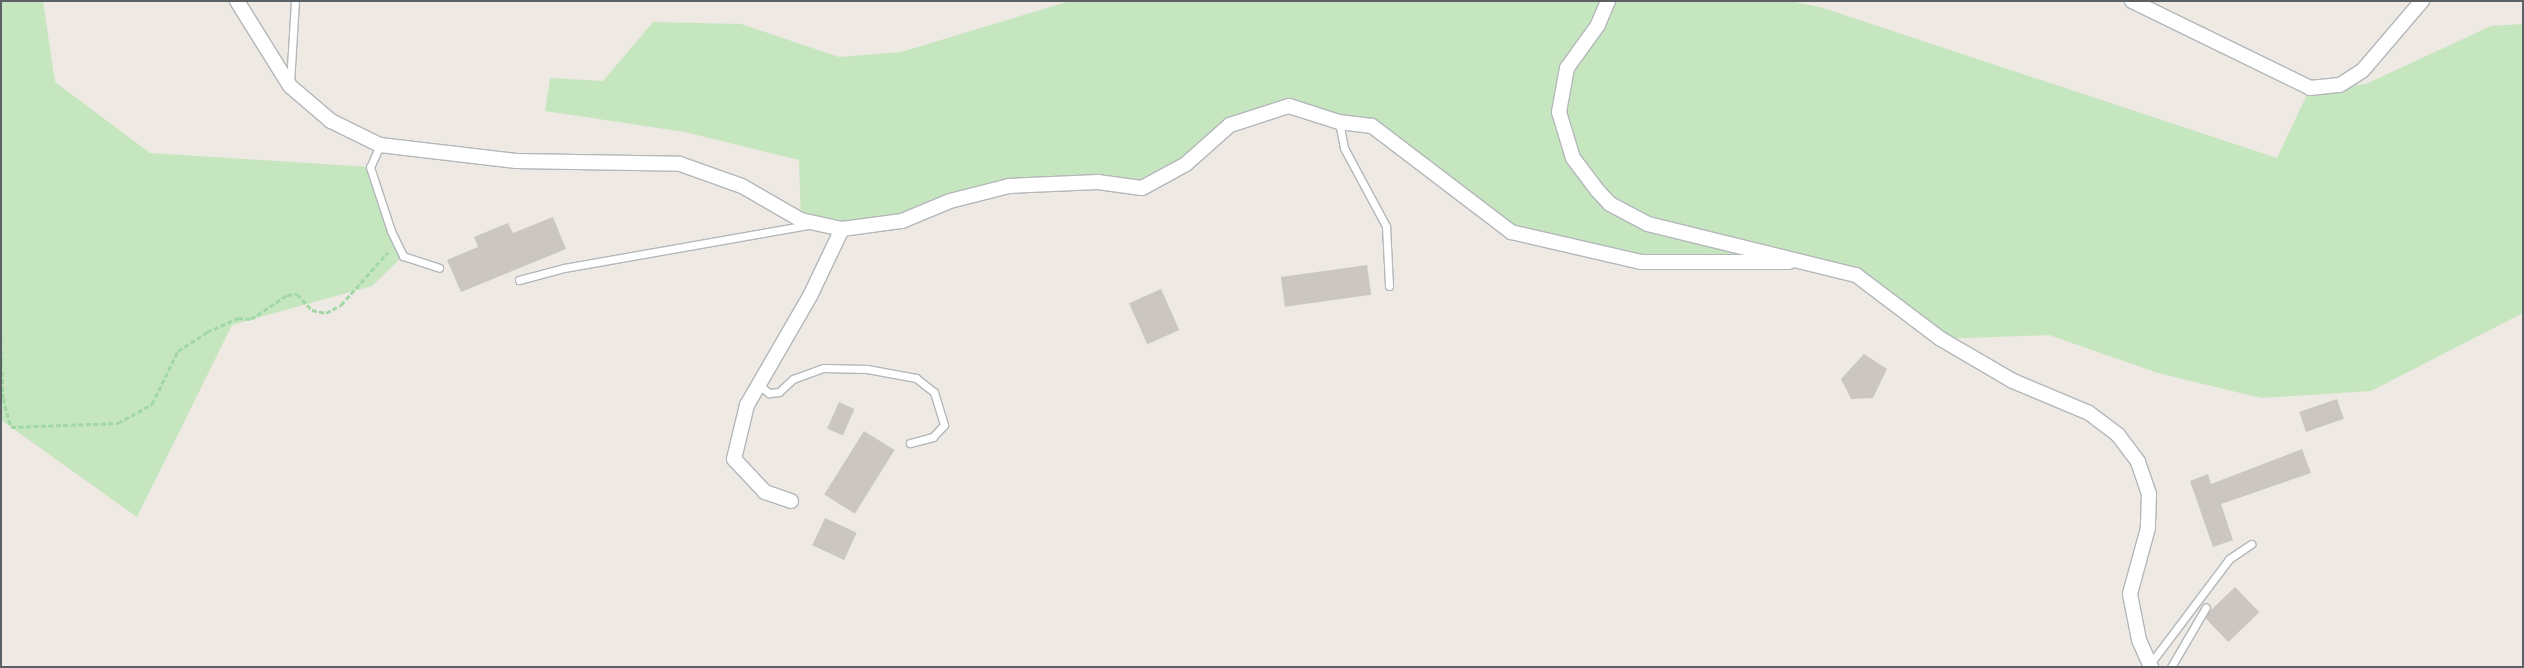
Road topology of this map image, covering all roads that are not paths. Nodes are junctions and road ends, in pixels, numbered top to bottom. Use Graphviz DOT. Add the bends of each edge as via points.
graph roads {
  1 [pos="237,1"];
  2 [pos="295,1"];
  3 [pos="1608,1"];
  4 [pos="2132,1"];
  5 [pos="2422,1"];
  6 [pos="290,86"];
  7 [pos="1339,122"];
  8 [pos="380,145"];
  9 [pos="816,223"];
  10 [pos="842,229"];
  11 [pos="1789,262"];
  12 [pos="439,268"];
  13 [pos="519,280"];
  14 [pos="1389,286"];
  15 [pos="759,384"];
  16 [pos="910,443"];
  17 [pos="791,501"];
  18 [pos="2251,544"];
  19 [pos="2206,607"];
  20 [pos="2151,666"];
  21 [pos="2171,667"];
  1 -- 6 [label="street"];
  2 -- 6 [label="lane"];
  3 -- 11 [label="street" via="1598,25 1574,53 1562,85 1559,112 1573,158 1610,204 1648,224 1767,252"];
  4 -- 5 [label="street" via="2310,88 2340,84 2363,70"];
  6 -- 8 [label="street" via="331,121"];
  7 -- 10 [label="street" via="1288,106 1230,125 1186,164 1142,188 1098,182 1009,186 950,201 902,221"];
  7 -- 11 [label="street" via="1372,126 1511,232 1641,262"];
  7 -- 14 [label="lane" via="1344,148 1386,226"];
  8 -- 9 [label="street" via="516,161 680,164 742,186 801,220"];
  8 -- 12 [label="lane" via="370,167 396,242 403,256"];
  9 -- 10 [label="street"];
  9 -- 13 [label="lane" via="762,236 564,268"];
  10 -- 15 [label="street" via="811,294"];
  11 -- 20 [label="street" via="1856,275 1941,339 2013,380 2089,412 2118,435 2138,462 2149,494 2148,528 2130,594 2133,622"];
  15 -- 16 [label="lane" via="769,393 779,392 793,379 823,368 867,369 916,378 934,392 944,425 933,437"];
  15 -- 17 [label="street" via="747,405 734,459 765,492"];
  18 -- 20 [label="lane" via="2229,559"];
  19 -- 21 [label="lane"];
}
